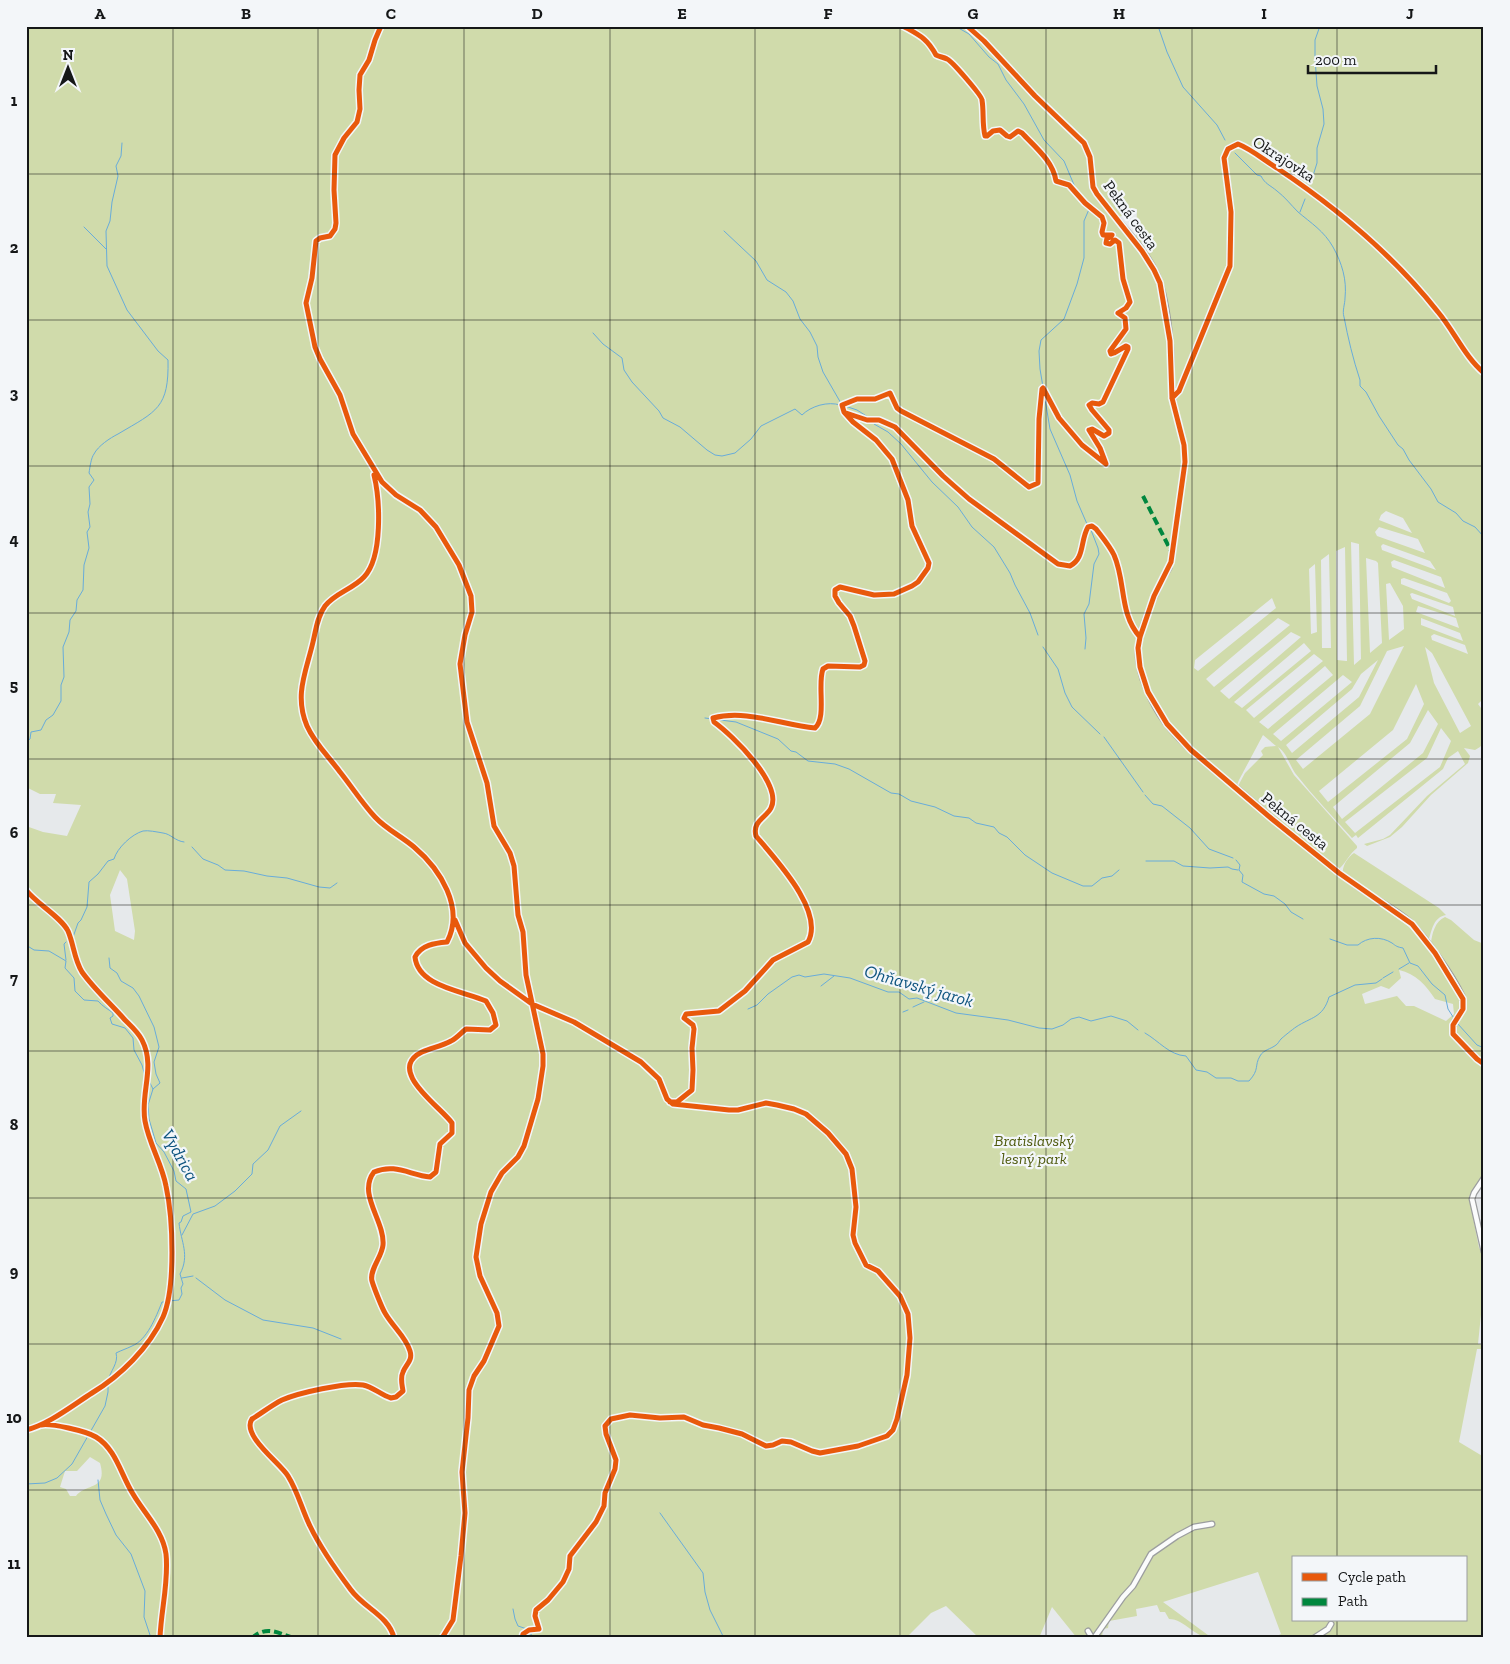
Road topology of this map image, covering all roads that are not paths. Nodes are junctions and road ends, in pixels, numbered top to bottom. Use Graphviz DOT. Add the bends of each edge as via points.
graph roads {
  1 [pos="967,26"];
  2 [pos="1484,373"];
  3 [pos="1172,398"];
  4 [pos="1174,405"];
  5 [pos="1169,568"];
  6 [pos="26,890"];
  7 [pos="1484,1064"];
  8 [pos="1483,1180"];
  9 [pos="1484,1252"];
  10 [pos="26,1430"];
  11 [pos="1212,1524"];
  12 [pos="1331,1624"];
  13 [pos="1088,1631"];
  14 [pos="1093,1638"];
  15 [pos="1314,1638"];
  1 -- 3 [label="street, Pekná cesta" via="1086,146 1093,187 1142,251 1160,283 1170,341"];
  2 -- 3 [label="street, Okrajovka" via="1428,300 1367,236 1306,188 1238,144 1229,148 1224,158 1231,212 1230,266 1179,391"];
  3 -- 4 [label="street, Pekná cesta"];
  5 -- 7 [label="street, Pekná cesta" via="1154,596 1138,652 1145,683 1160,714 1191,750 1272,819 1358,887 1412,924 1435,952 1461,995 1464,1008 1454,1022 1453,1034"];
  6 -- 10 [label="street" via="63,924 82,972 137,1032 147,1054 149,1076 144,1108 164,1176 172,1244 168,1301 154,1333 108,1384"];
  8 -- 9 [label="street" via="1472,1202"];
  11 -- 14 [label="street" via="1194,1527 1151,1554 1133,1586"];
  12 -- 15 [label="street"];
  13 -- 14 [label="street"];
}
